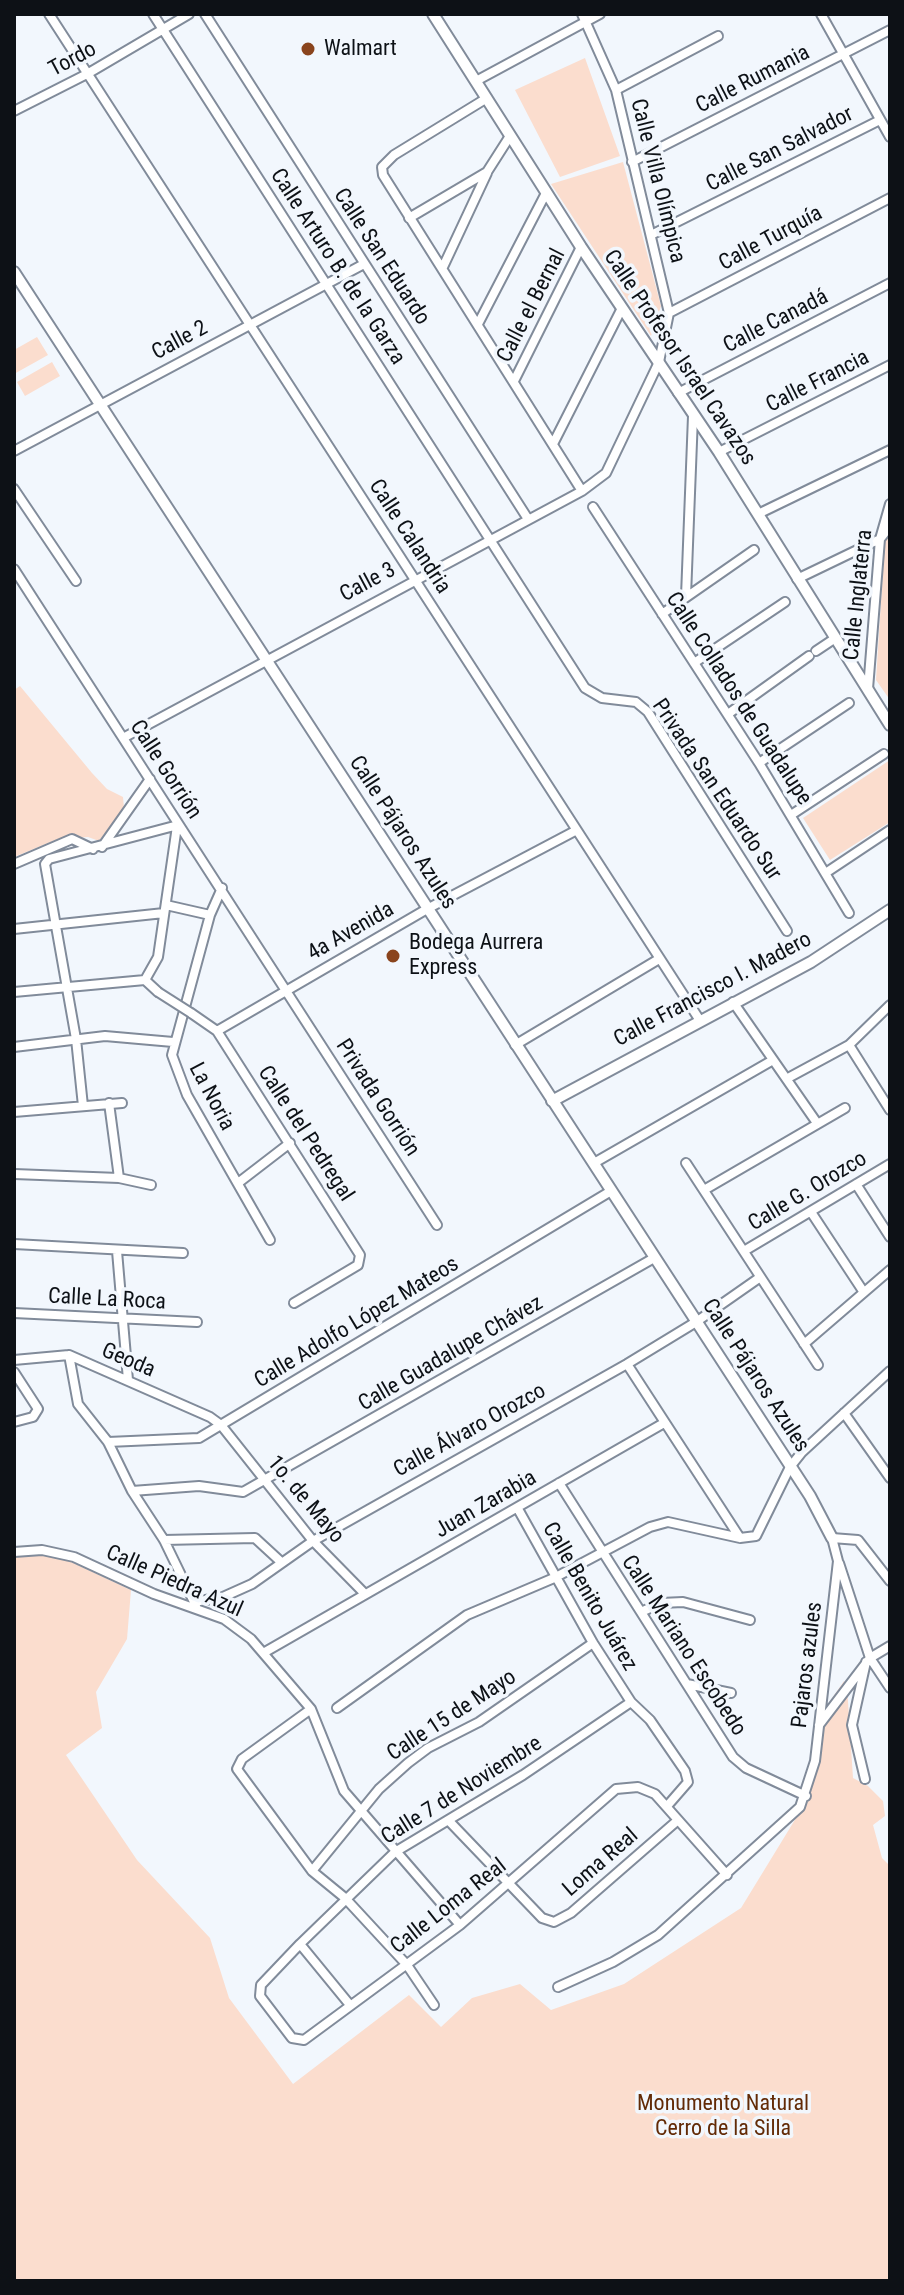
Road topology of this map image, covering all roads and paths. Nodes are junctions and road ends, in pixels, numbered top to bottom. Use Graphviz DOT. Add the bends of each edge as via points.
graph roads {
  1 [pos="49,14"];
  2 [pos="153,14"];
  3 [pos="189,14"];
  4 [pos="205,14"];
  5 [pos="433,14"];
  6 [pos="600,14"];
  7 [pos="821,14"];
  8 [pos="585,17"];
  9 [pos="163,30"];
  10 [pos="890,30"];
  11 [pos="718,36"];
  12 [pos="844,54"];
  13 [pos="87,74"];
  14 [pos="476,81"];
  15 [pos="616,90"];
  16 [pos="487,98"];
  17 [pos="14,111"];
  18 [pos="880,120"];
  19 [pos="510,136"];
  20 [pos="890,137"];
  21 [pos="632,162"];
  22 [pos="487,172"];
  23 [pos="546,193"];
  24 [pos="890,198"];
  25 [pos="409,218"];
  26 [pos="653,234"];
  27 [pos="581,247"];
  28 [pos="364,264"];
  29 [pos="443,267"];
  30 [pos="14,272"];
  31 [pos="890,283"];
  32 [pos="327,284"];
  33 [pos="622,308"];
  34 [pos="669,313"];
  35 [pos="478,324"];
  36 [pos="249,325"];
  37 [pos="659,362"];
  38 [pos="890,365"];
  39 [pos="514,381"];
  40 [pos="678,393"];
  41 [pos="99,404"];
  42 [pos="693,416"];
  43 [pos="554,442"];
  44 [pos="890,450"];
  45 [pos="14,451"];
  46 [pos="719,452"];
  47 [pos="14,489"];
  48 [pos="582,491"];
  49 [pos="890,504"];
  50 [pos="593,507"];
  51 [pos="758,514"];
  52 [pos="528,519"];
  53 [pos="890,526"];
  54 [pos="490,539"];
  55 [pos="880,539"];
  56 [pos="754,550"];
  57 [pos="14,569"];
  58 [pos="415,578"];
  59 [pos="797,579"];
  60 [pos="76,581"];
  61 [pos="686,596"];
  62 [pos="785,602"];
  63 [pos="662,614"];
  64 [pos="834,639"];
  65 [pos="265,660"];
  66 [pos="694,663"];
  67 [pos="868,690"];
  68 [pos="849,703"];
  69 [pos="728,714"];
  70 [pos="890,725"];
  71 [pos="123,738"];
  72 [pos="884,754"];
  73 [pos="759,763"];
  74 [pos="150,779"];
  75 [pos="791,815"];
  76 [pos="178,826"];
  77 [pos="890,830"];
  78 [pos="575,831"];
  79 [pos="98,848"];
  80 [pos="14,864"];
  81 [pos="827,872"];
  82 [pos="222,888"];
  83 [pos="165,909"];
  84 [pos="427,909"];
  85 [pos="890,910"];
  86 [pos="849,913"];
  87 [pos="210,915"];
  88 [pos="55,922"];
  89 [pos="14,929"];
  90 [pos="787,931"];
  91 [pos="659,959"];
  92 [pos="145,980"];
  93 [pos="65,986"];
  94 [pos="287,990"];
  95 [pos="14,992"];
  96 [pos="733,1002"];
  97 [pos="890,1005"];
  98 [pos="699,1019"];
  99 [pos="217,1031"];
  100 [pos="76,1039"];
  101 [pos="173,1042"];
  102 [pos="515,1045"];
  103 [pos="849,1045"];
  104 [pos="14,1047"];
  105 [pos="773,1060"];
  106 [pos="788,1078"];
  107 [pos="552,1101"];
  108 [pos="109,1103"];
  109 [pos="122,1103"];
  110 [pos="83,1106"];
  111 [pos="845,1108"];
  112 [pos="890,1110"];
  113 [pos="14,1112"];
  114 [pos="817,1123"];
  115 [pos="290,1143"];
  116 [pos="594,1163"];
  117 [pos="686,1163"];
  118 [pos="890,1164"];
  119 [pos="14,1174"];
  120 [pos="119,1178"];
  121 [pos="238,1183"];
  122 [pos="856,1184"];
  123 [pos="151,1185"];
  124 [pos="704,1190"];
  125 [pos="611,1191"];
  126 [pos="811,1212"];
  127 [pos="437,1225"];
  128 [pos="890,1237"];
  129 [pos="270,1240"];
  130 [pos="14,1244"];
  131 [pos="117,1251"];
  132 [pos="744,1251"];
  133 [pos="183,1253"];
  134 [pos="654,1258"];
  135 [pos="890,1270"];
  136 [pos="759,1278"];
  137 [pos="863,1291"];
  138 [pos="294,1303"];
  139 [pos="14,1313"];
  140 [pos="121,1320"];
  141 [pos="197,1322"];
  142 [pos="696,1322"];
  143 [pos="804,1344"];
  144 [pos="69,1355"];
  145 [pos="14,1360"];
  146 [pos="627,1364"];
  147 [pos="818,1365"];
  148 [pos="890,1371"];
  149 [pos="14,1372"];
  150 [pos="128,1380"];
  151 [pos="844,1413"];
  152 [pos="14,1422"];
  153 [pos="664,1423"];
  154 [pos="221,1425"];
  155 [pos="108,1442"];
  156 [pos="790,1467"];
  157 [pos="890,1478"];
  158 [pos="266,1481"];
  159 [pos="559,1483"];
  160 [pos="132,1491"];
  161 [pos="518,1509"];
  162 [pos="740,1538"];
  163 [pos="832,1538"];
  164 [pos="164,1540"];
  165 [pos="313,1541"];
  166 [pos="14,1552"];
  167 [pos="601,1553"];
  168 [pos="280,1561"];
  169 [pos="838,1561"];
  170 [pos="554,1578"];
  171 [pos="890,1581"];
  172 [pos="365,1594"];
  173 [pos="196,1606"];
  174 [pos="641,1612"];
  175 [pos="750,1620"];
  176 [pos="593,1643"];
  177 [pos="890,1646"];
  178 [pos="265,1652"];
  179 [pos="868,1660"];
  180 [pos="686,1684"];
  181 [pos="890,1688"];
  182 [pos="731,1693"];
  183 [pos="631,1702"];
  184 [pos="337,1708"];
  185 [pos="311,1709"];
  186 [pos="819,1726"];
  187 [pos="865,1779"];
  188 [pos="806,1796"];
  189 [pos="668,1805"];
  190 [pos="359,1811"];
  191 [pos="678,1820"];
  192 [pos="449,1821"];
  193 [pos="395,1852"];
  194 [pos="312,1871"];
  195 [pos="727,1875"];
  196 [pos="510,1885"];
  197 [pos="345,1898"];
  198 [pos="460,1925"];
  199 [pos="300,1944"];
  200 [pos="407,1965"];
  201 [pos="558,1987"];
  202 [pos="350,2005"];
  203 [pos="434,2005"];
  204 [pos="296,2041"];
  1 -- 13 [label="street, Calle Calandria"];
  2 -- 9 [label="street, Calle Arturo B. de la Garza"];
  3 -- 9 [label="street, Tordo"];
  4 -- 28 [label="street, Calle San Eduardo"];
  5 -- 14 [label="street, Calle Profesor Israel Cavazos"];
  6 -- 8 [label="street"];
  7 -- 12 [label="street"];
  8 -- 14 [label="street"];
  8 -- 15 [label="street, Calle Villa Olímpica"];
  9 -- 13 [label="street, Tordo"];
  9 -- 32 [label="street, Calle Arturo B. de la Garza"];
  10 -- 12 [label="street, Calle Rumania"];
  11 -- 15 [label="street"];
  12 -- 18 [label="street"];
  12 -- 21 [label="street, Calle Rumania"];
  13 -- 17 [label="street, Tordo"];
  13 -- 36 [label="street, Calle Calandria"];
  14 -- 16 [label="street, Calle Profesor Israel Cavazos"];
  15 -- 21 [label="street, Calle Villa Olímpica"];
  16 -- 19 [label="street, Calle Profesor Israel Cavazos"];
  16 -- 25 [label="street" via="382,167"];
  18 -- 20 [label="street"];
  18 -- 26 [label="street, Calle San Salvador"];
  19 -- 22 [label="street"];
  19 -- 23 [label="street, Calle Profesor Israel Cavazos"];
  21 -- 26 [label="street, Calle Villa Olímpica"];
  22 -- 25 [label="street"];
  22 -- 29 [label="street"];
  23 -- 27 [label="street, Calle Profesor Israel Cavazos"];
  23 -- 35 [label="street"];
  24 -- 34 [label="street, Calle Turquía"];
  25 -- 29 [label="street"];
  26 -- 34 [label="street, Calle Villa Olímpica"];
  27 -- 33 [label="street, Calle Profesor Israel Cavazos"];
  27 -- 39 [label="street, Calle el Bernal"];
  28 -- 32 [label="street, Calle 2"];
  28 -- 52 [label="street, Calle San Eduardo"];
  29 -- 35 [label="street"];
  30 -- 41 [label="street, Calle Pájaros Azules"];
  31 -- 40 [label="street, Calle Canadá"];
  32 -- 36 [label="street, Calle 2"];
  32 -- 54 [label="street, Calle Arturo B. de la Garza"];
  33 -- 37 [label="street, Calle Profesor Israel Cavazos"];
  33 -- 43 [label="street"];
  34 -- 37 [label="street, Calle Villa Olímpica"];
  35 -- 39 [label="street"];
  36 -- 41 [label="street, Calle 2"];
  36 -- 58 [label="street, Calle Calandria"];
  37 -- 40 [label="street, Calle Profesor Israel Cavazos"];
  37 -- 48 [label="street, Calle 3" via="606,473"];
  38 -- 46 [label="street, Calle Francia"];
  39 -- 43 [label="street"];
  40 -- 42 [label="street, Calle Profesor Israel Cavazos"];
  41 -- 45 [label="street, Calle 2"];
  41 -- 65 [label="street, Calle Pájaros Azules"];
  42 -- 46 [label="street, Calle Profesor Israel Cavazos"];
  42 -- 61 [label="street"];
  43 -- 48 [label="street"];
  44 -- 51 [label="street"];
  46 -- 51 [label="street, Calle Profesor Israel Cavazos"];
  47 -- 60 [label="street"];
  48 -- 52 [label="street, Calle 3"];
  49 -- 55 [label="street, Calle Inglaterra"];
  50 -- 63 [label="street, Calle Collados de Guadalupe"];
  51 -- 59 [label="street, Calle Profesor Israel Cavazos"];
  52 -- 54 [label="street, Calle 3"];
  53 -- 55 [label="street"];
  54 -- 58 [label="street, Calle 3"];
  54 -- 90 [label="street, Privada San Eduardo Sur" via="590,693 636,702 648,712"];
  55 -- 59 [label="street"];
  55 -- 67 [label="street, Calle Inglaterra"];
  56 -- 61 [label="street"];
  57 -- 71 [label="street, Calle Gorrión"];
  58 -- 65 [label="street, Calle 3"];
  58 -- 78 [label="street, Calle Calandria"];
  59 -- 64 [label="street, Calle Profesor Israel Cavazos"];
  61 -- 63 [label="street"];
  62 -- 66 [label="street"];
  63 -- 66 [label="street, Calle Collados de Guadalupe"];
  64 -- 67 [label="street, Calle Profesor Israel Cavazos"];
  64 -- 69 [label="street"];
  65 -- 71 [label="street, Calle 3"];
  65 -- 84 [label="street, Calle Pájaros Azules"];
  66 -- 69 [label="street, Calle Collados de Guadalupe"];
  67 -- 70 [label="street, Calle Profesor Israel Cavazos"];
  68 -- 73 [label="street"];
  69 -- 73 [label="street, Calle Collados de Guadalupe"];
  71 -- 74 [label="street, Calle Gorrión"];
  72 -- 75 [label="street"];
  73 -- 75 [label="street, Calle Collados de Guadalupe"];
  74 -- 76 [label="street, Calle Gorrión"];
  74 -- 79 [label="street"];
  75 -- 81 [label="street, Calle Collados de Guadalupe"];
  76 -- 79 [label="street"];
  76 -- 82 [label="street, Calle Gorrión"];
  76 -- 83 [label="street"];
  77 -- 81 [label="street"];
  78 -- 84 [label="street, 4a Avenida"];
  78 -- 91 [label="street, Calle Calandria"];
  79 -- 80 [label="street" via="72,839"];
  79 -- 88 [label="street" via="49,859 44,870"];
  81 -- 86 [label="street, Calle Collados de Guadalupe"];
  82 -- 87 [label="street, La Noria"];
  82 -- 94 [label="street, Calle Gorrión"];
  83 -- 87 [label="street"];
  83 -- 88 [label="street"];
  83 -- 92 [label="street" via="158,957"];
  84 -- 94 [label="street, 4a Avenida"];
  84 -- 102 [label="street, Calle Pájaros Azules"];
  85 -- 96 [label="street, Calle Francisco I. Madero" via="811,962"];
  87 -- 101 [label="street, La Noria"];
  88 -- 89 [label="street"];
  88 -- 93 [label="street"];
  91 -- 98 [label="street, Calle Calandria"];
  91 -- 102 [label="street"];
  92 -- 93 [label="street"];
  92 -- 99 [label="street, bridge"];
  93 -- 95 [label="street"];
  93 -- 100 [label="street"];
  94 -- 99 [label="street, 4a Avenida"];
  94 -- 127 [label="street, Privada Gorrión"];
  96 -- 98 [label="street, Calle Francisco I. Madero"];
  96 -- 105 [label="street"];
  97 -- 103 [label="street"];
  98 -- 107 [label="street, Calle Francisco I. Madero"];
  99 -- 115 [label="street, Calle del Pedregal"];
  100 -- 101 [label="street"];
  100 -- 104 [label="street"];
  100 -- 110 [label="street"];
  101 -- 121 [label="street, La Noria" via="180,1082"];
  102 -- 107 [label="street, Calle Pájaros Azules"];
  103 -- 106 [label="street"];
  103 -- 112 [label="street"];
  105 -- 106 [label="street"];
  105 -- 116 [label="street"];
  106 -- 114 [label="street"];
  107 -- 116 [label="street, Calle Pájaros Azules"];
  108 -- 109 [label="street"];
  108 -- 110 [label="street"];
  108 -- 120 [label="street"];
  110 -- 113 [label="street"];
  111 -- 114 [label="street"];
  114 -- 124 [label="street"];
  115 -- 121 [label="street"];
  115 -- 138 [label="street, Calle del Pedregal" via="361,1258 358,1265"];
  116 -- 125 [label="street, Calle Pájaros Azules"];
  117 -- 124 [label="street"];
  118 -- 122 [label="street, Calle G. Orozco"];
  119 -- 120 [label="street"];
  120 -- 123 [label="street"];
  121 -- 129 [label="street, La Noria"];
  122 -- 126 [label="street, Calle G. Orozco"];
  122 -- 128 [label="street"];
  124 -- 132 [label="street"];
  125 -- 134 [label="street, Calle Pájaros Azules"];
  125 -- 154 [label="street, Calle Adolfo López Mateos"];
  126 -- 132 [label="street, Calle G. Orozco"];
  126 -- 137 [label="street"];
  130 -- 131 [label="street"];
  131 -- 133 [label="street"];
  131 -- 140 [label="street"];
  132 -- 136 [label="street"];
  134 -- 142 [label="street, Calle Pájaros Azules"];
  134 -- 158 [label="street, Calle Guadalupe Chávez"];
  135 -- 137 [label="street"];
  136 -- 142 [label="street, Calle Álvaro Orozco"];
  136 -- 143 [label="street"];
  137 -- 143 [label="street"];
  139 -- 140 [label="street, Calle La Roca"];
  140 -- 141 [label="street, Calle La Roca"];
  140 -- 150 [label="street"];
  142 -- 146 [label="street, Calle Álvaro Orozco"];
  142 -- 156 [label="street, Calle Pájaros Azules"];
  143 -- 147 [label="street"];
  144 -- 145 [label="street, Geoda"];
  144 -- 150 [label="street, Geoda"];
  144 -- 155 [label="street" via="78,1404"];
  146 -- 153 [label="street"];
  146 -- 165 [label="street, Calle Álvaro Orozco"];
  148 -- 151 [label="street"];
  149 -- 152 [label="street" via="38,1409 33,1417"];
  150 -- 154 [label="street, Geoda"];
  151 -- 156 [label="street"];
  151 -- 157 [label="street"];
  153 -- 159 [label="street, Juan Zarabia"];
  153 -- 162 [label="street"];
  154 -- 155 [label="street, Calle Adolfo López Mateos" via="188,1440"];
  154 -- 158 [label="street, 1o. de Mayo"];
  155 -- 160 [label="street"];
  156 -- 162 [label="street" via="761,1530 749,1539"];
  156 -- 163 [label="street, Calle Pájaros Azules"];
  158 -- 160 [label="street, Calle Guadalupe Chávez" via="240,1493 199,1486"];
  158 -- 165 [label="street, 1o. de Mayo"];
  159 -- 161 [label="street, Juan Zarabia"];
  159 -- 167 [label="street, Calle Mariano Escobedo"];
  160 -- 164 [label="street"];
  161 -- 170 [label="street, Calle Benito Juárez"];
  161 -- 172 [label="street, Juan Zarabia"];
  162 -- 167 [label="street" via="668,1522"];
  163 -- 169 [label="street, Pajaros azules"];
  163 -- 171 [label="street" via="858,1540"];
  164 -- 168 [label="street" via="255,1538"];
  164 -- 173 [label="street"];
  165 -- 168 [label="street, Calle Álvaro Orozco"];
  165 -- 172 [label="street, 1o. de Mayo"];
  166 -- 173 [label="street, Calle Piedra Azul" via="42,1550 74,1557"];
  167 -- 170 [label="street"];
  167 -- 174 [label="street, Calle Mariano Escobedo"];
  168 -- 173 [label="street, Calle Álvaro Orozco" via="238,1592"];
  169 -- 179 [label="street"];
  169 -- 186 [label="street, Pajaros azules"];
  170 -- 176 [label="street, Calle Benito Juárez"];
  170 -- 184 [label="street" via="467,1615"];
  172 -- 178 [label="street, Juan Zarabia"];
  173 -- 178 [label="street, Calle Piedra Azul" via="224,1619"];
  174 -- 175 [label="street" via="661,1603 683,1602"];
  174 -- 180 [label="street, Calle Mariano Escobedo"];
  176 -- 183 [label="street, Calle Benito Juárez"];
  176 -- 190 [label="street, Calle 15 de Mayo" via="479,1722 428,1748"];
  177 -- 179 [label="street"];
  178 -- 185 [label="street, Calle Piedra Azul"];
  179 -- 181 [label="street"];
  179 -- 186 [label="street"];
  179 -- 187 [label="street" via="852,1725"];
  180 -- 182 [label="street"];
  180 -- 188 [label="street, Calle Mariano Escobedo" via="739,1762"];
  183 -- 189 [label="street" via="650,1720 688,1777"];
  183 -- 192 [label="street, Calle 7 de Noviembre"];
  185 -- 190 [label="street, Calle Piedra Azul" via="334,1772"];
  185 -- 194 [label="street" via="242,1759 237,1769"];
  186 -- 188 [label="street, Pajaros azules"];
  188 -- 195 [label="street" via="792,1817"];
  189 -- 191 [label="street"];
  189 -- 196 [label="street, Calle Loma Real" via="647,1789 616,1789"];
  190 -- 193 [label="street, Calle Piedra Azul"];
  190 -- 194 [label="street, Calle 15 de Mayo"];
  191 -- 195 [label="street"];
  191 -- 196 [label="street, Loma Real" via="561,1920 542,1918"];
  192 -- 193 [label="street, Calle 7 de Noviembre"];
  192 -- 196 [label="street, Loma Real"];
  193 -- 197 [label="street, Calle 7 de Noviembre"];
  193 -- 198 [label="street, Calle Piedra Azul"];
  194 -- 197 [label="street"];
  195 -- 201 [label="street" via="658,1935"];
  196 -- 198 [label="street, Calle Loma Real"];
  197 -- 199 [label="street, Calle 7 de Noviembre"];
  197 -- 200 [label="street"];
  198 -- 200 [label="street, Calle Loma Real"];
  199 -- 202 [label="street"];
  199 -- 204 [label="street, Calle 7 de Noviembre" via="258,1992"];
  200 -- 202 [label="street, Calle Loma Real"];
  200 -- 203 [label="street"];
  202 -- 204 [label="street, Calle Loma Real"];
}
